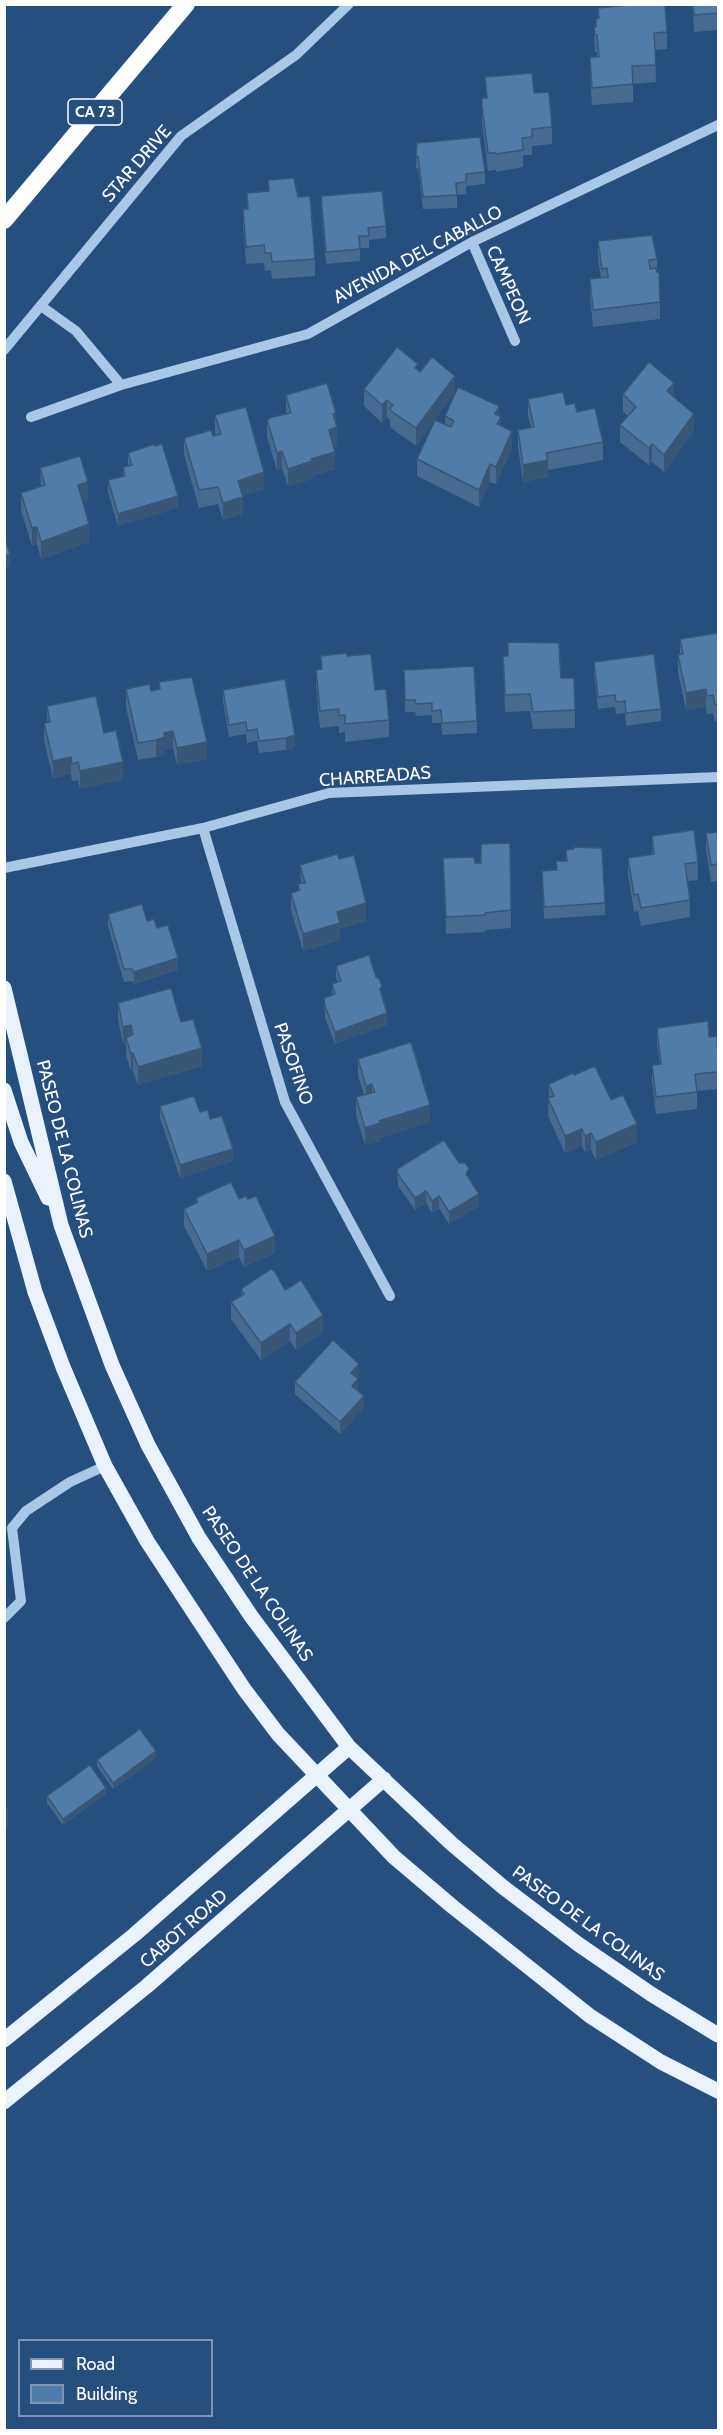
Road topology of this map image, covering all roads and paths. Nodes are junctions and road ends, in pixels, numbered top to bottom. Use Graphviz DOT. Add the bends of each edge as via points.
graph roads {
  1 [pos="186,4"];
  2 [pos="349,4"];
  3 [pos="718,125"];
  4 [pos="4,219"];
  5 [pos="472,242"];
  6 [pos="41,306"];
  7 [pos="515,341"];
  8 [pos="4,350"];
  9 [pos="122,385"];
  10 [pos="31,417"];
  11 [pos="718,777"];
  12 [pos="203,828"];
  13 [pos="4,868"];
  14 [pos="4,988"];
  15 [pos="4,1090"];
  16 [pos="4,1181"];
  17 [pos="60,1225"];
  18 [pos="390,1296"];
  19 [pos="105,1466"];
  20 [pos="4,1618"];
  21 [pos="349,1747"];
  22 [pos="316,1775"];
  23 [pos="384,1779"];
  24 [pos="350,1810"];
  25 [pos="718,2035"];
  26 [pos="4,2040"];
  27 [pos="718,2091"];
  28 [pos="4,2102"];
  1 -- 4 [label="highway, CA 73"];
  2 -- 6 [label="street, STAR DRIVE" via="296,55 181,136"];
  3 -- 5 [label="street, AVENIDA DEL CABALLO"];
  5 -- 7 [label="street, CAMPEON"];
  5 -- 9 [label="street, AVENIDA DEL CABALLO" via="308,334"];
  6 -- 8 [label="street, STAR DRIVE"];
  6 -- 9 [label="street" via="76,331"];
  9 -- 10 [label="street, AVENIDA DEL CABALLO"];
  11 -- 12 [label="street, CHARREADAS" via="329,793"];
  12 -- 13 [label="street, CHARREADAS"];
  12 -- 18 [label="street, PASOFINO" via="285,1102"];
  14 -- 17 [label="main road, PASEO DE LA COLINAS"];
  15 -- 17 [label="main road" via="21,1142"];
  16 -- 19 [label="main road" via="35,1292"];
  17 -- 21 [label="main road, PASEO DE LA COLINAS" via="117,1375 148,1445 188,1518 251,1616"];
  19 -- 20 [label="street" via="26,1511 12,1528 21,1601"];
  19 -- 22 [label="main road" via="147,1540 244,1689"];
  21 -- 22 [label="main road, CABOT ROAD"];
  21 -- 23 [label="main road, PASEO DE LA COLINAS"];
  22 -- 24 [label="main road"];
  22 -- 26 [label="main road, CABOT ROAD" via="134,1935"];
  23 -- 24 [label="main road, CABOT ROAD"];
  23 -- 25 [label="main road, PASEO DE LA COLINAS" via="452,1844 522,1902 642,1988"];
  24 -- 27 [label="main road" via="394,1857 590,2016 661,2062"];
  24 -- 28 [label="main road, CABOT ROAD" via="147,1986"];
}
